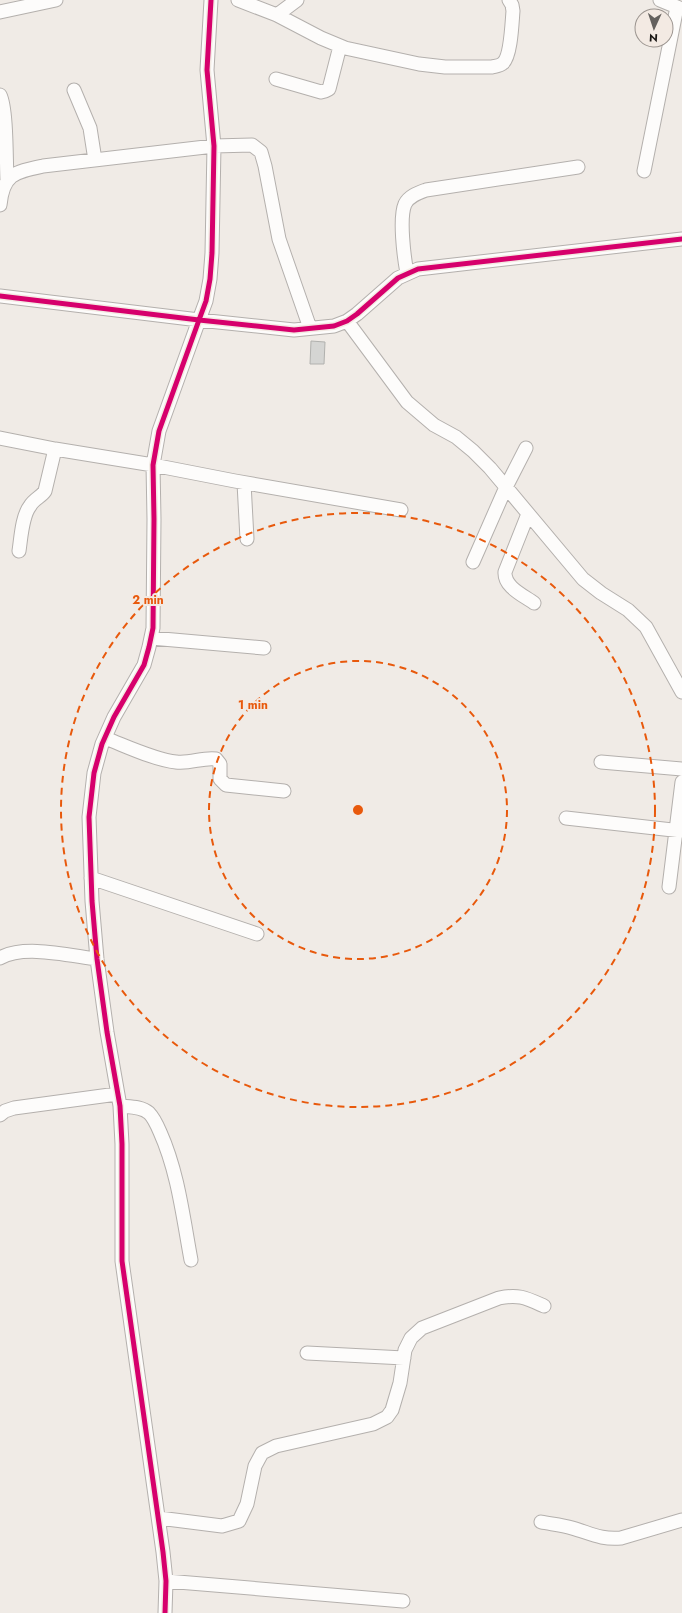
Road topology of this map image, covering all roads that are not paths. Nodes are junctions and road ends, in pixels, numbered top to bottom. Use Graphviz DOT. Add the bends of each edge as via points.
graph roads {
  1 [pos="56,0"];
  2 [pos="211,0"];
  3 [pos="238,0"];
  4 [pos="297,0"];
  5 [pos="509,0"];
  6 [pos="660,0"];
  7 [pos="680,8"];
  8 [pos="0,12"];
  9 [pos="277,15"];
  10 [pos="340,46"];
  11 [pos="276,78"];
  12 [pos="74,90"];
  13 [pos="0,95"];
  14 [pos="214,146"];
  15 [pos="95,160"];
  16 [pos="578,166"];
  17 [pos="644,171"];
  18 [pos="7,180"];
  19 [pos="0,205"];
  20 [pos="682,239"];
  21 [pos="407,273"];
  22 [pos="0,296"];
  23 [pos="199,320"];
  24 [pos="347,321"];
  25 [pos="310,328"];
  26 [pos="0,438"];
  27 [pos="526,448"];
  28 [pos="55,449"];
  29 [pos="154,465"];
  30 [pos="244,483"];
  31 [pos="506,487"];
  32 [pos="401,510"];
  33 [pos="528,514"];
  34 [pos="247,538"];
  35 [pos="19,551"];
  36 [pos="473,562"];
  37 [pos="534,603"];
  38 [pos="151,638"];
  39 [pos="264,648"];
  40 [pos="682,692"];
  41 [pos="105,738"];
  42 [pos="601,762"];
  43 [pos="682,769"];
  44 [pos="682,782"];
  45 [pos="284,791"];
  46 [pos="566,818"];
  47 [pos="680,831"];
  48 [pos="91,878"];
  49 [pos="669,886"];
  50 [pos="257,934"];
  51 [pos="0,958"];
  52 [pos="97,959"];
  53 [pos="118,1100"];
  54 [pos="0,1115"];
  55 [pos="191,1260"];
  56 [pos="544,1306"];
  57 [pos="307,1353"];
  58 [pos="404,1358"];
  59 [pos="159,1518"];
  60 [pos="682,1520"];
  61 [pos="541,1522"];
  62 [pos="166,1581"];
  63 [pos="403,1601"];
  64 [pos="165,1613"];
  1 -- 8 [label="street"];
  2 -- 14 [label="street" via="208,70"];
  3 -- 9 [label="street"];
  4 -- 9 [label="street"];
  5 -- 10 [label="street" via="513,11 508,53 504,63 498,66 445,67 419,64"];
  6 -- 7 [label="street"];
  7 -- 17 [label="street"];
  9 -- 10 [label="street"];
  10 -- 11 [label="street" via="329,88 325,91"];
  12 -- 15 [label="street" via="90,128"];
  13 -- 18 [label="street" via="4,113"];
  14 -- 15 [label="street"];
  14 -- 23 [label="street" via="211,273 206,301"];
  14 -- 25 [label="street" via="252,145 260,152 279,239"];
  15 -- 18 [label="street" via="25,170 13,174"];
  16 -- 21 [label="street" via="426,190 410,197 405,204 404,213 403,249"];
  18 -- 19 [label="street"];
  20 -- 21 [label="street" via="418,269"];
  21 -- 24 [label="street"];
  22 -- 23 [label="street"];
  23 -- 25 [label="street" via="294,330"];
  23 -- 29 [label="street" via="159,431"];
  24 -- 25 [label="street" via="334,326"];
  24 -- 31 [label="street" via="407,402 434,425 456,437 473,451"];
  26 -- 28 [label="street"];
  27 -- 31 [label="street"];
  28 -- 29 [label="street"];
  28 -- 35 [label="street" via="45,491 32,503 26,514"];
  29 -- 30 [label="street"];
  29 -- 38 [label="street"];
  30 -- 32 [label="street"];
  30 -- 34 [label="street"];
  31 -- 33 [label="street"];
  31 -- 36 [label="street"];
  33 -- 37 [label="street" via="504,577"];
  33 -- 40 [label="street" via="583,579 628,610 646,627"];
  38 -- 39 [label="street"];
  38 -- 41 [label="street" via="144,665"];
  41 -- 45 [label="street" via="168,761 216,759 220,764 220,779 226,785"];
  41 -- 48 [label="street" via="94,773 89,817"];
  42 -- 43 [label="street"];
  44 -- 47 [label="street"];
  46 -- 47 [label="street"];
  47 -- 49 [label="street"];
  48 -- 50 [label="street"];
  48 -- 52 [label="street"];
  51 -- 52 [label="street" via="32,951"];
  52 -- 53 [label="street"];
  53 -- 54 [label="street" via="14,1108"];
  53 -- 55 [label="street" via="148,1112 165,1144 177,1185"];
  53 -- 59 [label="street" via="122,1144 122,1261"];
  56 -- 58 [label="street" via="525,1297 499,1298 422,1328 411,1338"];
  57 -- 58 [label="street"];
  58 -- 59 [label="street" via="395,1402 381,1421 276,1446 262,1453 255,1466 247,1504 240,1521 222,1526"];
  59 -- 62 [label="street"];
  60 -- 61 [label="street" via="611,1539 602,1539 572,1528"];
  62 -- 63 [label="street"];
  62 -- 64 [label="street"];
}
